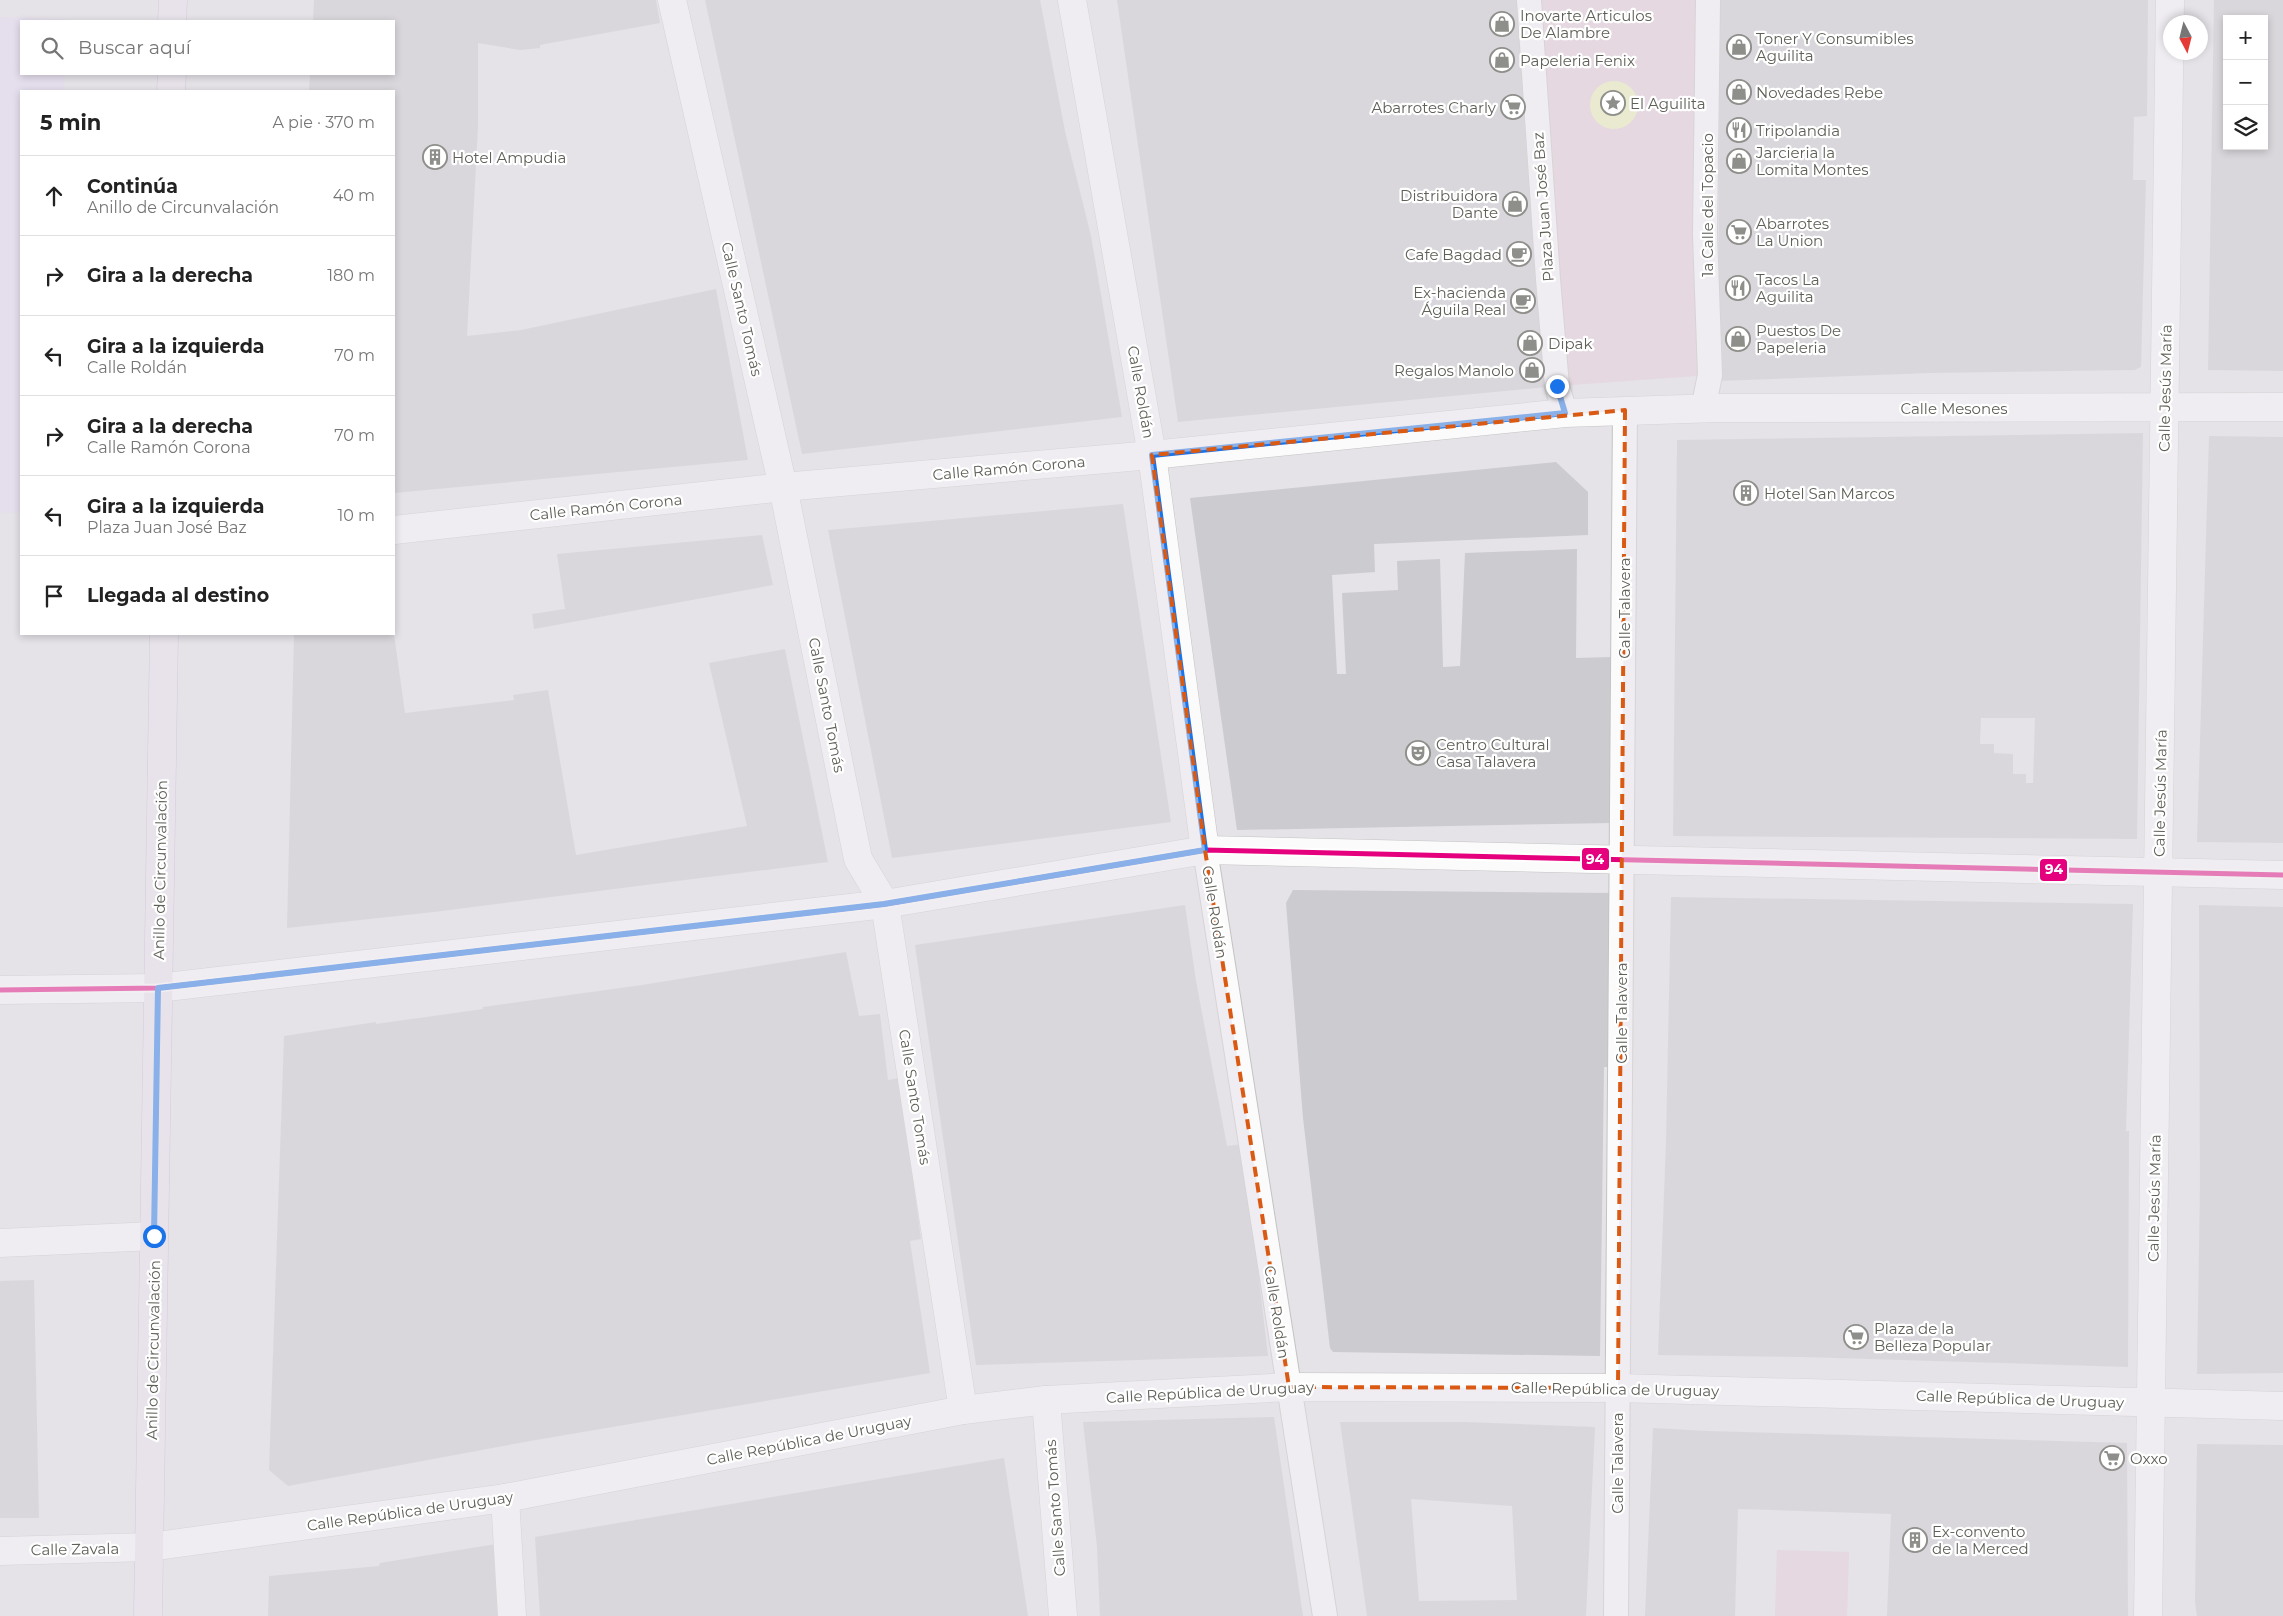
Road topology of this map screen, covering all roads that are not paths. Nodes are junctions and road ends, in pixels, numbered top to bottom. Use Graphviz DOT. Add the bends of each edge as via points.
graph roads {
  1 [pos="173,0"];
  2 [pos="672,0"];
  3 [pos="1072,0"];
  4 [pos="1529,0"];
  5 [pos="1708,0"];
  6 [pos="2170,0"];
  7 [pos="172,20"];
  8 [pos="172,75"];
  9 [pos="172,90"];
  10 [pos="2165,408"];
  11 [pos="2283,408"];
  12 [pos="1703,409"];
  13 [pos="1625,410"];
  14 [pos="1565,413"];
  15 [pos="1152,455"];
  16 [pos="783,487"];
  17 [pos="395,530"];
  18 [pos="164,635"];
  19 [pos="1205,850"];
  20 [pos="1622,860"];
  21 [pos="2159,872"];
  22 [pos="2283,875"];
  23 [pos="884,904"];
  24 [pos="158,988"];
  25 [pos="0,990"];
  26 [pos="154,1236"];
  27 [pos="0,1243"];
  28 [pos="1289,1387"];
  29 [pos="1618,1388"];
  30 [pos="1046,1400"];
  31 [pos="2152,1402"];
  32 [pos="2283,1406"];
  33 [pos="963,1410"];
  34 [pos="505,1498"];
  35 [pos="150,1547"];
  36 [pos="0,1551"];
  37 [pos="148,1616"];
  38 [pos="512,1616"];
  39 [pos="1063,1616"];
  40 [pos="1325,1616"];
  41 [pos="1616,1616"];
  42 [pos="2148,1616"];
  1 -- 7 [label="main road"];
  2 -- 16 [label="street, Calle Santo Tomás"];
  3 -- 15 [label="street, Calle Roldán"];
  4 -- 14 [label="street, Plaza Juan José Baz" via="1551,318 1557,386"];
  5 -- 12 [label="street, 1a Calle del Topacio" via="1705,234 1710,376"];
  6 -- 10 [label="street, Calle Jesús María"];
  8 -- 9 [label="main road"];
  10 -- 11 [label="street, Calle Mesones"];
  10 -- 12 [label="street, Calle Mesones"];
  10 -- 21 [label="street, Calle Jesús María"];
  12 -- 13 [label="street, Calle Mesones"];
  13 -- 14 [label="street, Calle Ramón Corona"];
  13 -- 20 [label="street, Calle Talavera"];
  14 -- 15 [label="street, Calle Ramón Corona"];
  15 -- 16 [label="street, Calle Ramón Corona"];
  15 -- 19 [label="street, Calle Roldán"];
  16 -- 17 [label="street, Calle Ramón Corona"];
  16 -- 23 [label="street, Calle Santo Tomás" via="858,860"];
  18 -- 24 [label="main road, Anillo de Circunvalación"];
  19 -- 20 [label="street"];
  19 -- 23 [label="street"];
  19 -- 28 [label="street, Calle Roldán"];
  20 -- 21 [label="street"];
  20 -- 29 [label="street, Calle Talavera"];
  21 -- 22 [label="street"];
  21 -- 31 [label="street, Calle Jesús María"];
  23 -- 24 [label="street"];
  23 -- 33 [label="street, Calle Santo Tomás"];
  24 -- 25 [label="street"];
  24 -- 26 [label="main road, Anillo de Circunvalación"];
  26 -- 27 [label="street"];
  26 -- 35 [label="main road, Anillo de Circunvalación"];
  28 -- 29 [label="street, Calle República de Uruguay"];
  28 -- 30 [label="street, Calle República de Uruguay"];
  28 -- 40 [label="street, Calle Roldán"];
  29 -- 31 [label="street, Calle República de Uruguay"];
  29 -- 41 [label="street, Calle Talavera"];
  30 -- 33 [label="street, Calle República de Uruguay"];
  30 -- 39 [label="street, Calle Santo Tomás"];
  31 -- 32 [label="street, Calle República de Uruguay"];
  31 -- 42 [label="street, Calle Jesús María"];
  33 -- 34 [label="street, Calle República de Uruguay"];
  34 -- 35 [label="street, Calle República de Uruguay"];
  34 -- 38 [label="street"];
  35 -- 36 [label="street, Calle Zavala"];
  35 -- 37 [label="main road, Anillo de Circunvalación"];
}
